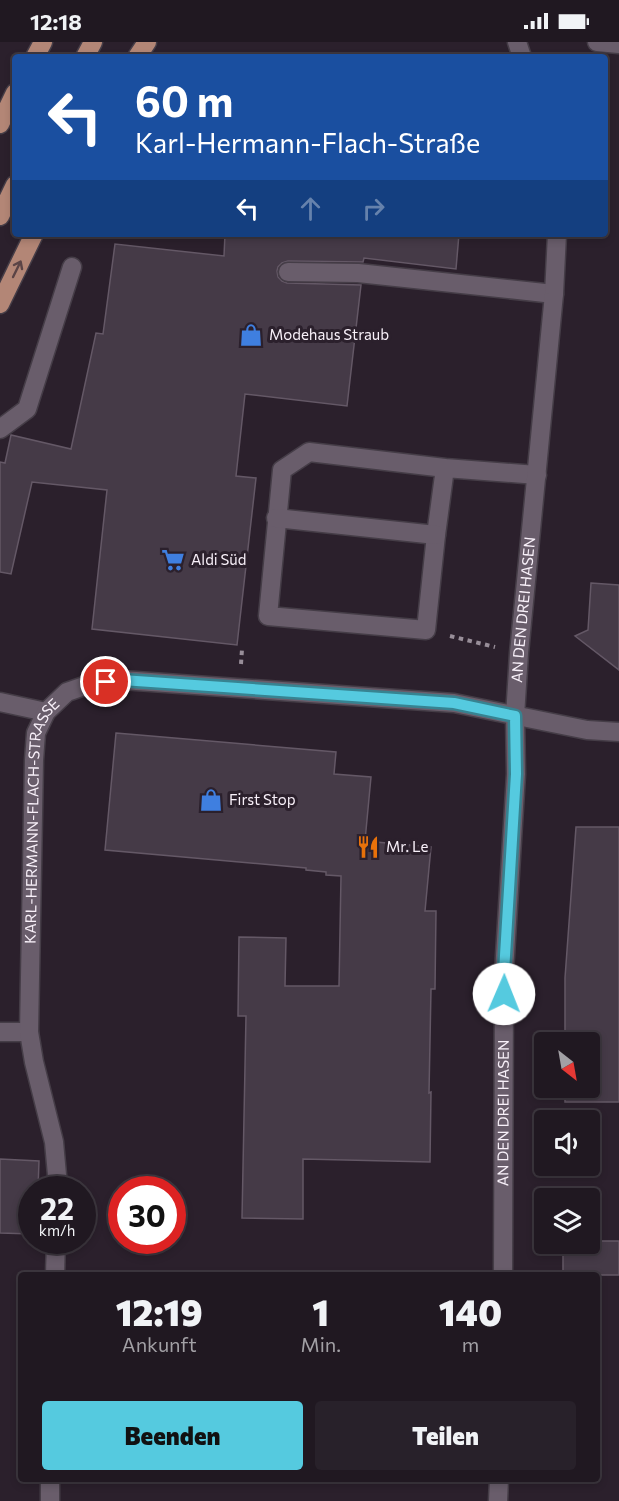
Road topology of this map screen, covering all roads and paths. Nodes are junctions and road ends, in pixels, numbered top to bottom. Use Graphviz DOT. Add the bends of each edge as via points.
graph roads {
  1 [pos="597,42"];
  2 [pos="619,44"];
  3 [pos="12,99"];
  4 [pos="0,124"];
  5 [pos="12,191"];
  6 [pos="0,216"];
  7 [pos="33,237"];
  8 [pos="556,237"];
  9 [pos="72,267"];
  10 [pos="288,272"];
  11 [pos="554,294"];
  12 [pos="0,304"];
  13 [pos="0,429"];
  14 [pos="445,468"];
  15 [pos="537,475"];
  16 [pos="276,518"];
  17 [pos="436,534"];
  18 [pos="426,630"];
  19 [pos="519,653"];
  20 [pos="0,702"];
  21 [pos="46,712"];
  22 [pos="515,716"];
  23 [pos="619,732"];
  24 [pos="0,1032"];
  25 [pos="29,1032"];
  26 [pos="57,1176"];
  27 [pos="56,1254"];
  28 [pos="55,1272"];
  29 [pos="503,1272"];
  30 [pos="50,1482"];
  31 [pos="499,1482"];
  32 [pos="50,1501"];
  33 [pos="498,1501"];
  1 -- 2 [label="street"];
  3 -- 4 [label="main road"];
  5 -- 6 [label="main road"];
  12 -- 7 [label="main road, one-way"];
  8 -- 11 [label="street, AN DEN DREI HASEN"];
  9 -- 13 [label="street" via="27,409"];
  10 -- 11 [label="street" via="358,273"];
  11 -- 15 [label="street, AN DEN DREI HASEN"];
  14 -- 15 [label="street"];
  14 -- 16 [label="street" via="309,452 282,470"];
  14 -- 17 [label="street"];
  15 -- 19 [label="street, AN DEN DREI HASEN"];
  16 -- 17 [label="street"];
  16 -- 18 [label="street" via="268,616"];
  17 -- 18 [label="street"];
  18 -- 19 [label="path"];
  19 -- 22 [label="street, AN DEN DREI HASEN"];
  20 -- 21 [label="street"];
  21 -- 22 [label="street, KARL-HERMANN-FLACH-STRASSE" via="67,692 122,680 454,703"];
  21 -- 25 [label="street, KARL-HERMANN-FLACH-STRASSE" via="36,733 34,760"];
  22 -- 23 [label="street, KARL-HERMANN-FLACH-STRASSE"];
  22 -- 29 [label="street, AN DEN DREI HASEN" via="516,774 504,972"];
  24 -- 25 [label="street"];
  25 -- 26 [label="street, KARL-HERMANN-FLACH-STRASSE" via="54,1142"];
  27 -- 28 [label="street"];
  30 -- 32 [label="street"];
  31 -- 33 [label="street"];
}
